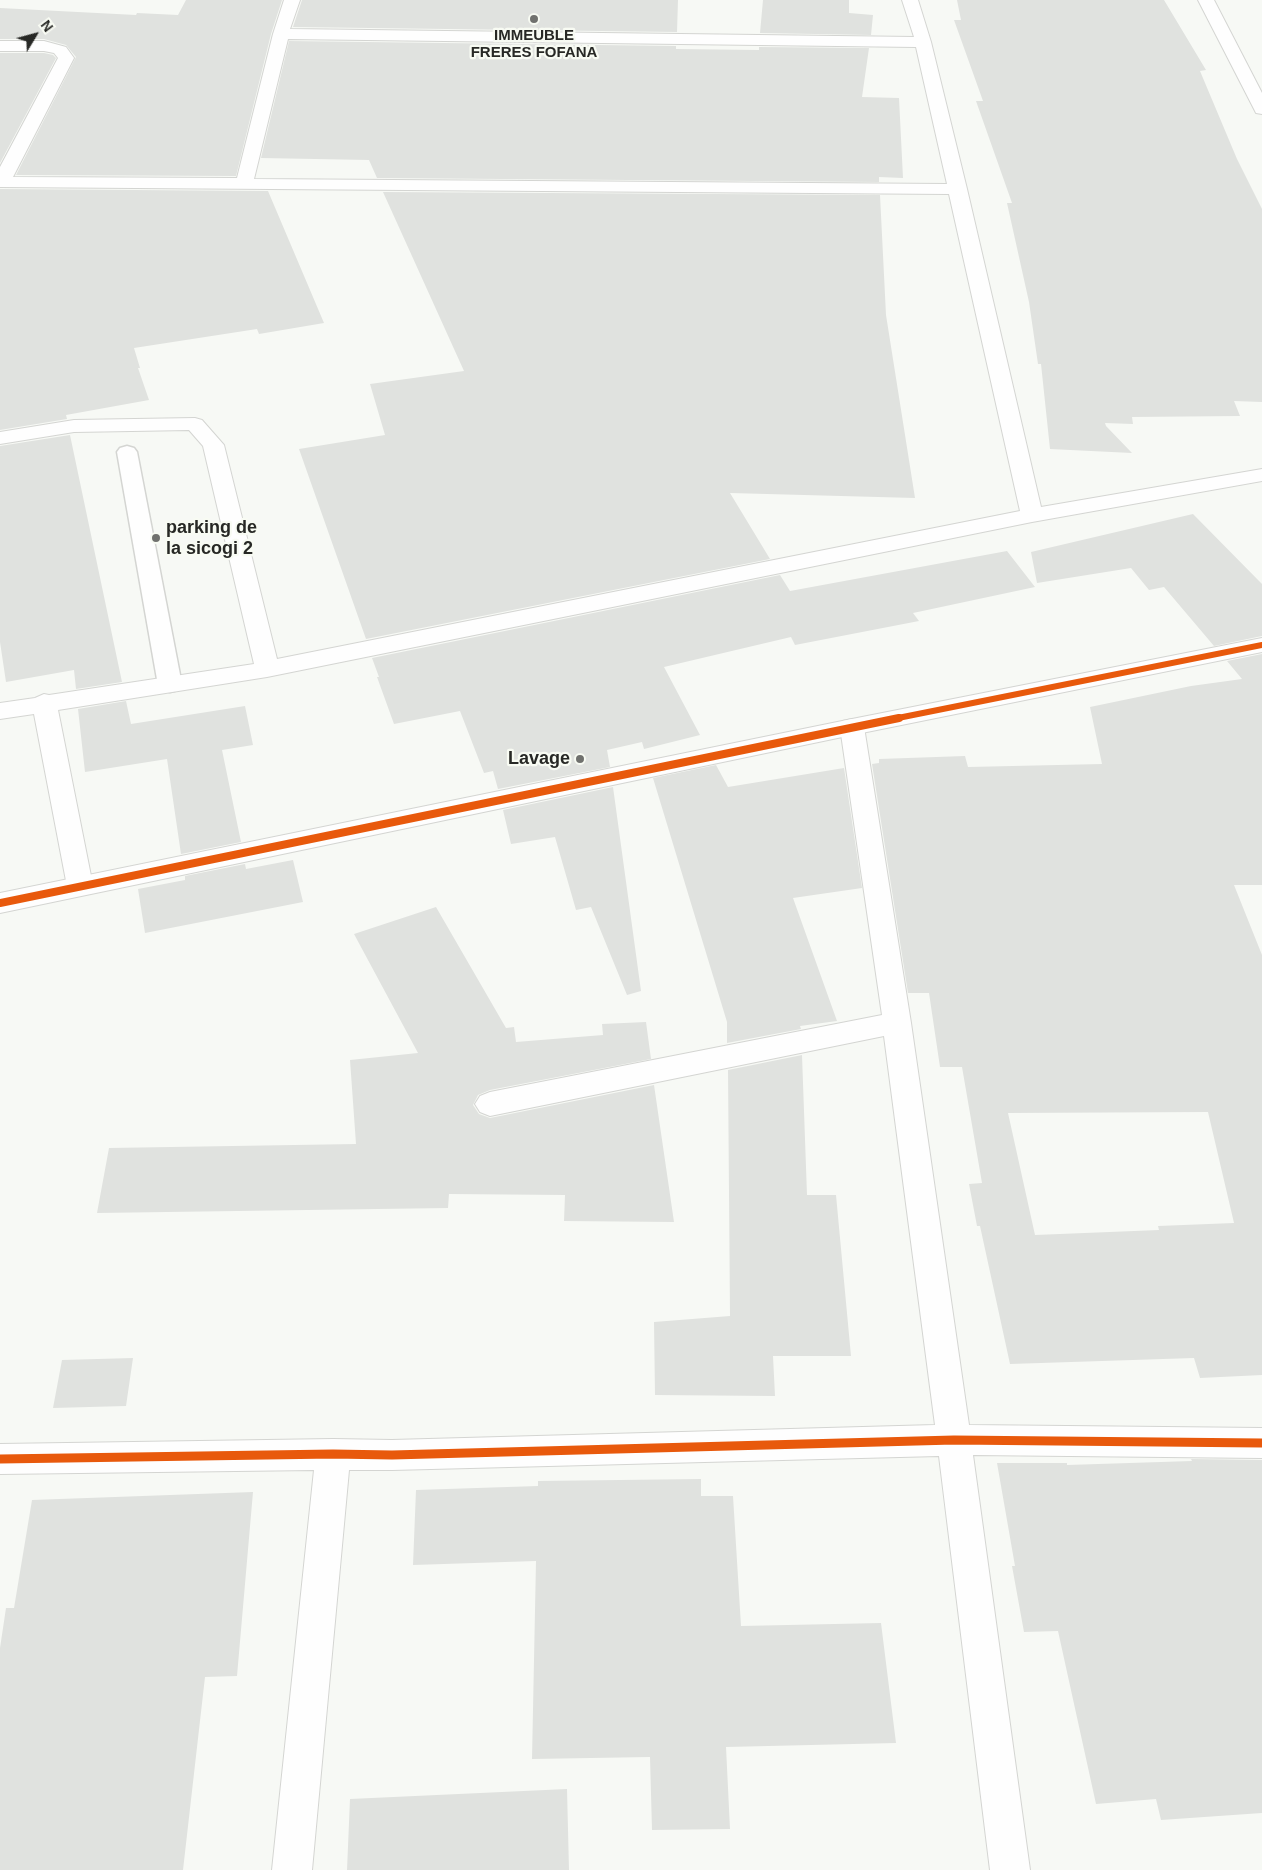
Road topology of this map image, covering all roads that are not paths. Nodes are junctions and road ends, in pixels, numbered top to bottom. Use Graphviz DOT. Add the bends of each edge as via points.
graph roads {
  1 [pos="292,0"];
  2 [pos="910,0"];
  3 [pos="1206,0"];
  4 [pos="281,34"];
  5 [pos="923,42"];
  6 [pos="0,46"];
  7 [pos="1262,109"];
  8 [pos="0,182"];
  9 [pos="244,184"];
  10 [pos="958,189"];
  11 [pos="0,438"];
  12 [pos="127,452"];
  13 [pos="1262,475"];
  14 [pos="1032,516"];
  15 [pos="1262,645"];
  16 [pos="267,669"];
  17 [pos="170,686"];
  18 [pos="44,702"];
  19 [pos="0,710"];
  20 [pos="852,727"];
  21 [pos="80,886"];
  22 [pos="0,903"];
  23 [pos="897,1023"];
  24 [pos="490,1104"];
  25 [pos="954,1440"];
  26 [pos="1262,1443"];
  27 [pos="333,1454"];
  28 [pos="0,1459"];
  29 [pos="292,1870"];
  30 [pos="1010,1870"];
  1 -- 4 [label="street"];
  2 -- 5 [label="street"];
  3 -- 7 [label="street"];
  4 -- 5 [label="street"];
  4 -- 9 [label="street"];
  5 -- 10 [label="street"];
  6 -- 8 [label="street" via="44,46 60,50 66,58"];
  8 -- 9 [label="street"];
  9 -- 10 [label="street"];
  10 -- 14 [label="street"];
  11 -- 16 [label="street" via="74,426 195,424 212,444"];
  12 -- 17 [label="lane"];
  13 -- 14 [label="street"];
  14 -- 16 [label="street"];
  15 -- 20 [label="street"];
  16 -- 17 [label="street"];
  17 -- 18 [label="street"];
  18 -- 19 [label="street"];
  18 -- 21 [label="street"];
  20 -- 21 [label="street"];
  20 -- 23 [label="street"];
  21 -- 22 [label="street"];
  23 -- 24 [label="street"];
  23 -- 25 [label="street"];
  25 -- 26 [label="street"];
  25 -- 27 [label="street"];
  25 -- 30 [label="street"];
  27 -- 28 [label="street"];
  27 -- 29 [label="street"];
}
